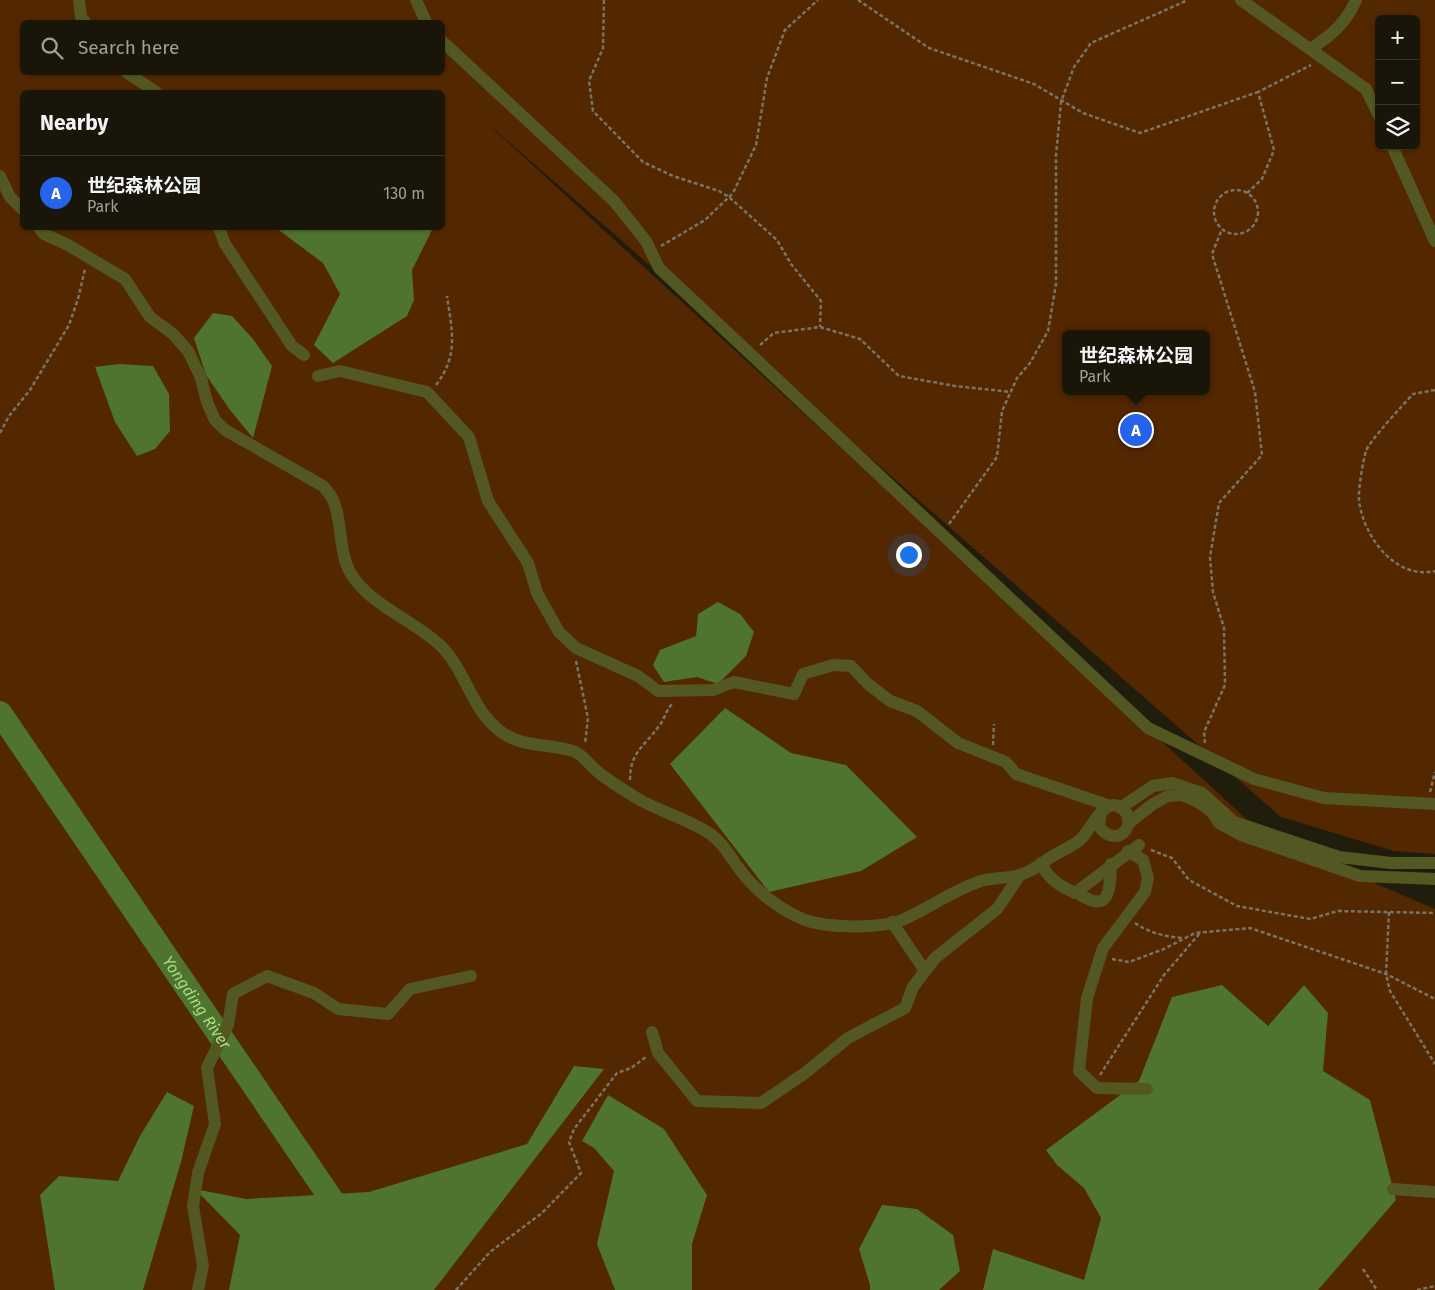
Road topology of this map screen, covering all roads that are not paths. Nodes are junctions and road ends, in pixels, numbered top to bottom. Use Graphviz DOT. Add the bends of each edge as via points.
graph roads {
  1 [pos="79,0"];
  2 [pos="416,0"];
  3 [pos="1241,0"];
  4 [pos="1356,0"];
  5 [pos="84,20"];
  6 [pos="425,20"];
  7 [pos="445,44"];
  8 [pos="1310,49"];
  9 [pos="130,75"];
  10 [pos="153,90"];
  11 [pos="1375,108"];
  12 [pos="1394,150"];
  13 [pos="0,176"];
  14 [pos="20,207"];
  15 [pos="41,230"];
  16 [pos="220,230"];
  17 [pos="1435,240"];
  18 [pos="304,355"];
  19 [pos="318,376"];
  20 [pos="1431,804"];
  21 [pos="1110,809"];
  22 [pos="1129,823"];
  23 [pos="1041,863"];
  24 [pos="1435,863"];
  25 [pos="1111,864"];
  26 [pos="1020,874"];
  27 [pos="1435,879"];
  28 [pos="1076,892"];
  29 [pos="892,922"];
  30 [pos="925,971"];
  31 [pos="471,976"];
  32 [pos="652,1032"];
  33 [pos="1147,1089"];
  34 [pos="1393,1189"];
  35 [pos="1435,1192"];
  36 [pos="198,1290"];
  1 -- 5 [label="street"];
  2 -- 6 [label="street"];
  3 -- 8 [label="street"];
  4 -- 8 [label="street" via="1344,24"];
  7 -- 20 [label="street" via="614,201 646,241 660,268 1148,728 1254,779 1324,798"];
  8 -- 11 [label="street" via="1366,89"];
  9 -- 10 [label="street"];
  12 -- 17 [label="street"];
  13 -- 14 [label="street" via="10,197"];
  15 -- 29 [label="street" via="125,280 150,317 173,334 188,351 215,420 225,430 323,486 333,500 351,573 388,608 442,647 482,714 502,733 524,743 576,752 598,772 631,794 705,830 725,846 763,895 805,920 839,928"];
  16 -- 18 [label="street" via="225,244 292,346"];
  19 -- 21 [label="street" via="340,371 408,386 428,394 469,437 488,501 528,563 537,593 559,632 572,644 638,676 658,691 713,690 734,682 794,694 803,674 833,665 851,666 890,700 917,711 958,743 1006,762 1016,774"];
  21 -- 22 [label="street" via="1127,814"];
  21 -- 22 [label="street" via="1099,826 1105,834 1120,835"];
  21 -- 23 [label="street" via="1095,817 1093,826 1080,840"];
  21 -- 24 [label="street" via="1153,786 1172,783 1202,793 1234,822 1339,857 1391,863"];
  22 -- 27 [label="street" via="1168,796 1182,795 1198,802 1212,812 1219,823 1241,834 1360,876"];
  23 -- 26 [label="street"];
  23 -- 28 [label="street" via="1045,873 1054,881"];
  25 -- 28 [label="street"];
  25 -- 28 [label="street" via="1110,894 1104,901 1096,902"];
  25 -- 33 [label="street" via="1133,848 1143,860 1148,878 1145,892 1104,948 1087,998 1079,1071 1097,1088"];
  26 -- 29 [label="street" via="983,881"];
  26 -- 30 [label="street" via="997,909 934,958"];
  29 -- 30 [label="street"];
  30 -- 32 [label="street" via="913,987 904,1008 848,1038 761,1103 696,1101 678,1081 656,1047"];
  31 -- 36 [label="street" via="410,989 388,1014 338,1009 314,993 266,976 233,994 228,1025 207,1068 216,1124 198,1172 193,1206 203,1266"];
  34 -- 35 [label="street"];
}
